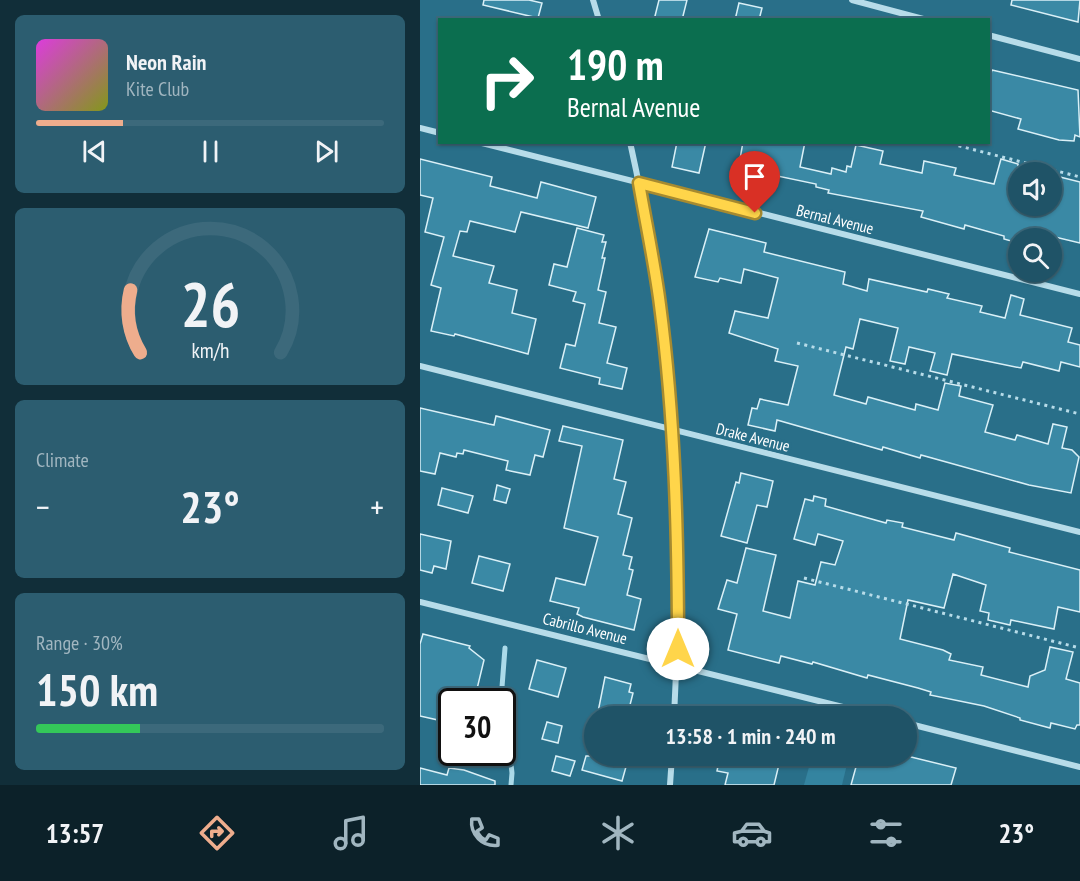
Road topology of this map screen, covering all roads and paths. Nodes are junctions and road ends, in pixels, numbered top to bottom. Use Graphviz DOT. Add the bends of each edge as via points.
graph roads {
  1 [pos="593,0"];
  2 [pos="852,0"];
  3 [pos="598,18"];
  4 [pos="920,18"];
  5 [pos="990,36"];
  6 [pos="1080,59"];
  7 [pos="420,128"];
  8 [pos="438,132"];
  9 [pos="486,144"];
  10 [pos="630,144"];
  11 [pos="952,144"];
  12 [pos="1080,177"];
  13 [pos="639,183"];
  14 [pos="1080,294"];
  15 [pos="797,343"];
  16 [pos="420,366"];
  17 [pos="1080,414"];
  18 [pos="671,430"];
  19 [pos="1080,532"];
  20 [pos="804,578"];
  21 [pos="420,602"];
  22 [pos="1080,648"];
  23 [pos="677,665"];
  24 [pos="675,706"];
  25 [pos="839,706"];
  26 [pos="917,726"];
  27 [pos="671,766"];
  28 [pos="1080,767"];
  29 [pos="670,785"];
  1 -- 3 [label="street"];
  2 -- 4 [label="street"];
  5 -- 6 [label="street"];
  7 -- 8 [label="street"];
  9 -- 13 [label="street, Bernal Avenue"];
  10 -- 13 [label="street"];
  11 -- 12 [label="path"];
  13 -- 14 [label="street, Bernal Avenue"];
  13 -- 18 [label="street" via="660,306"];
  15 -- 17 [label="path"];
  16 -- 18 [label="street, Drake Avenue"];
  18 -- 19 [label="street, Drake Avenue"];
  18 -- 23 [label="street" via="678,542"];
  20 -- 22 [label="path"];
  21 -- 23 [label="street, Cabrillo Avenue"];
  23 -- 24 [label="street"];
  23 -- 25 [label="street, Cabrillo Avenue"];
  26 -- 28 [label="street"];
  27 -- 29 [label="street"];
}
